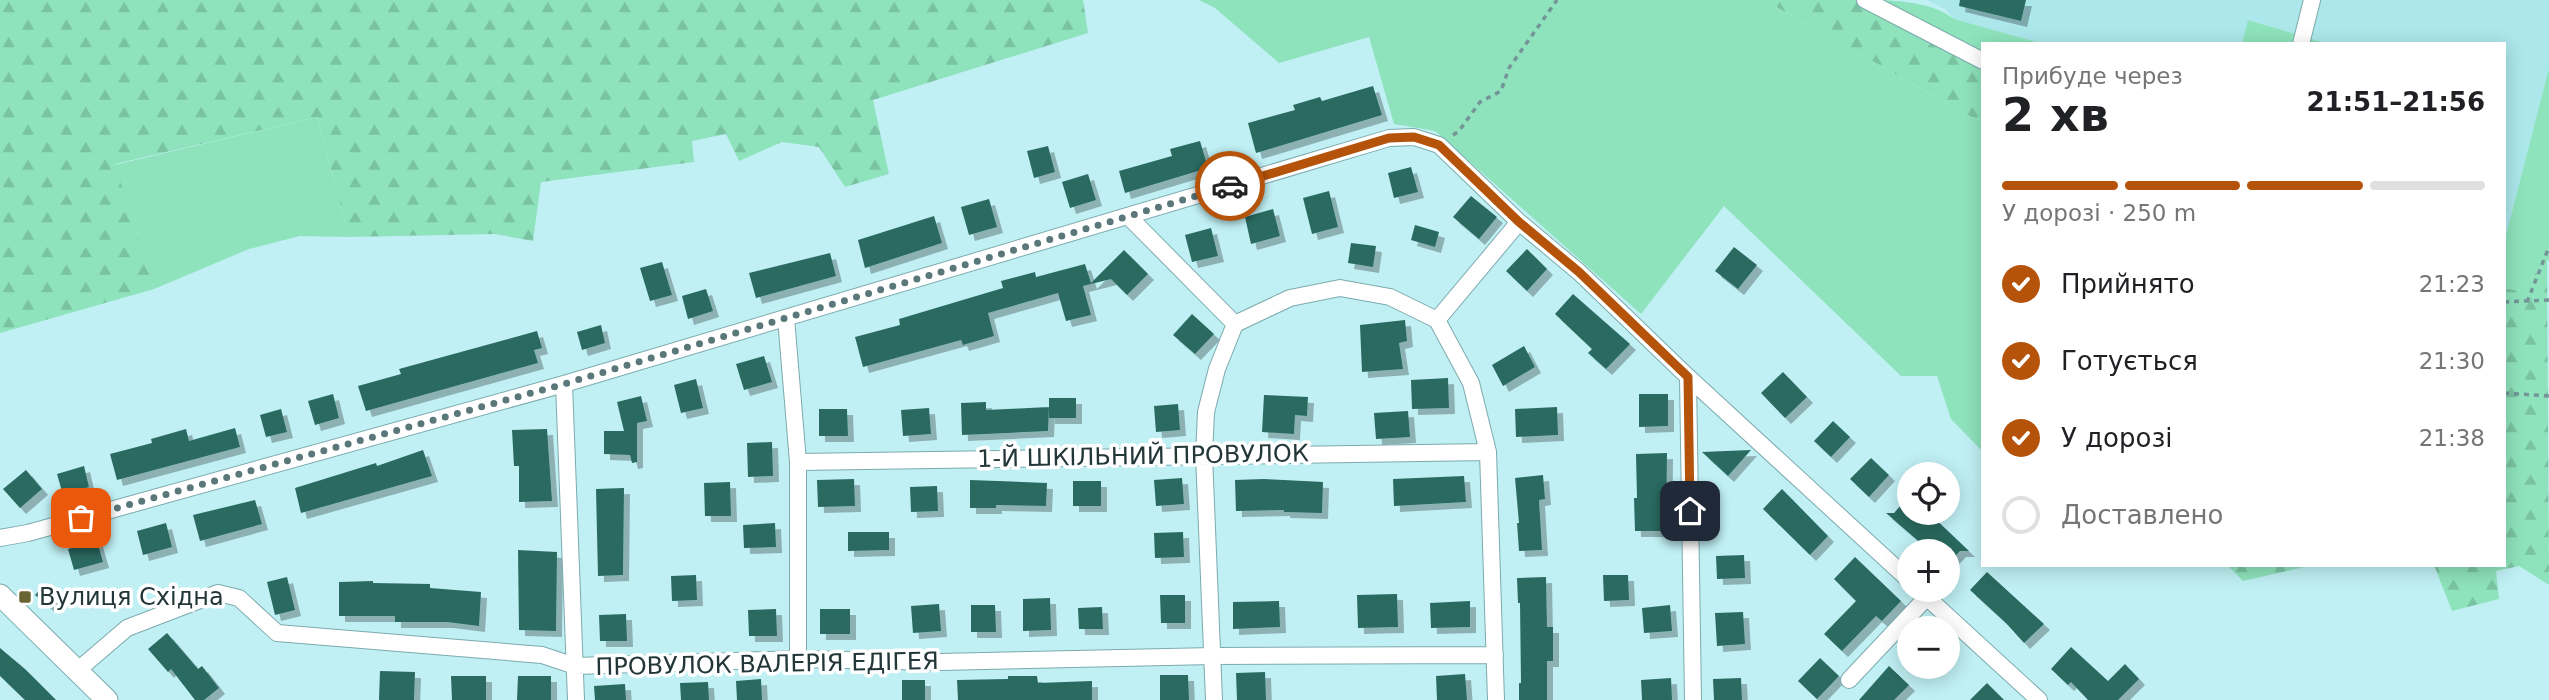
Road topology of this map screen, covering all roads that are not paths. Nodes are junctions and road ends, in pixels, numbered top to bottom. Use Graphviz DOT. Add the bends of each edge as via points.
graph roads {
  1 [pos="1865,0"];
  2 [pos="2312,0"];
  3 [pos="2302,42"];
  4 [pos="1981,60"];
  5 [pos="1128,216"];
  6 [pos="1519,222"];
  7 [pos="786,318"];
  8 [pos="1437,320"];
  9 [pos="1235,324"];
  10 [pos="1688,377"];
  11 [pos="564,384"];
  12 [pos="1488,452"];
  13 [pos="1204,455"];
  14 [pos="798,462"];
  15 [pos="0,538"];
  16 [pos="1897,569"];
  17 [pos="0,595"];
  18 [pos="1915,602"];
  19 [pos="1933,602"];
  20 [pos="1495,655"];
  21 [pos="1213,656"];
  22 [pos="798,659"];
  23 [pos="575,666"];
  24 [pos="78,670"];
  25 [pos="1849,680"];
  26 [pos="107,700"];
  27 [pos="576,700"];
  28 [pos="1214,700"];
  29 [pos="1496,700"];
  30 [pos="1693,700"];
  31 [pos="2039,700"];
  1 -- 4 [label="street"];
  2 -- 3 [label="street"];
  5 -- 6 [label="street" via="1389,138 1414,137 1439,145"];
  5 -- 7 [label="street"];
  5 -- 9 [label="street"];
  6 -- 8 [label="street"];
  6 -- 10 [label="street" via="1579,272"];
  7 -- 11 [label="street"];
  7 -- 14 [label="street"];
  8 -- 9 [label="street" via="1390,297 1340,288 1290,298"];
  8 -- 12 [label="street" via="1471,383"];
  9 -- 13 [label="street" via="1206,412"];
  10 -- 16 [label="street"];
  10 -- 30 [label="street"];
  11 -- 15 [label="street"];
  11 -- 23 [label="street"];
  12 -- 13 [label="street, 1-Й ШКІЛЬНИЙ ПРОВУЛОК"];
  12 -- 20 [label="street"];
  13 -- 14 [label="street, 1-Й ШКІЛЬНИЙ ПРОВУЛОК"];
  13 -- 21 [label="street"];
  14 -- 22 [label="street"];
  17 -- 24 [label="street"];
  18 -- 25 [label="street"];
  19 -- 31 [label="street"];
  20 -- 21 [label="street, ПРОВУЛОК ВАЛЕРІЯ ЕДІГЕЯ"];
  20 -- 29 [label="street"];
  21 -- 22 [label="street, ПРОВУЛОК ВАЛЕРІЯ ЕДІГЕЯ" via="939,662"];
  21 -- 28 [label="street"];
  22 -- 23 [label="street, ПРОВУЛОК ВАЛЕРІЯ ЕДІГЕЯ"];
  23 -- 24 [label="street, ПРОВУЛОК ВАЛЕРІЯ ЕДІГЕЯ" via="542,655 277,633 239,598 218,593 127,628"];
  23 -- 27 [label="street"];
  24 -- 26 [label="street"];
}
